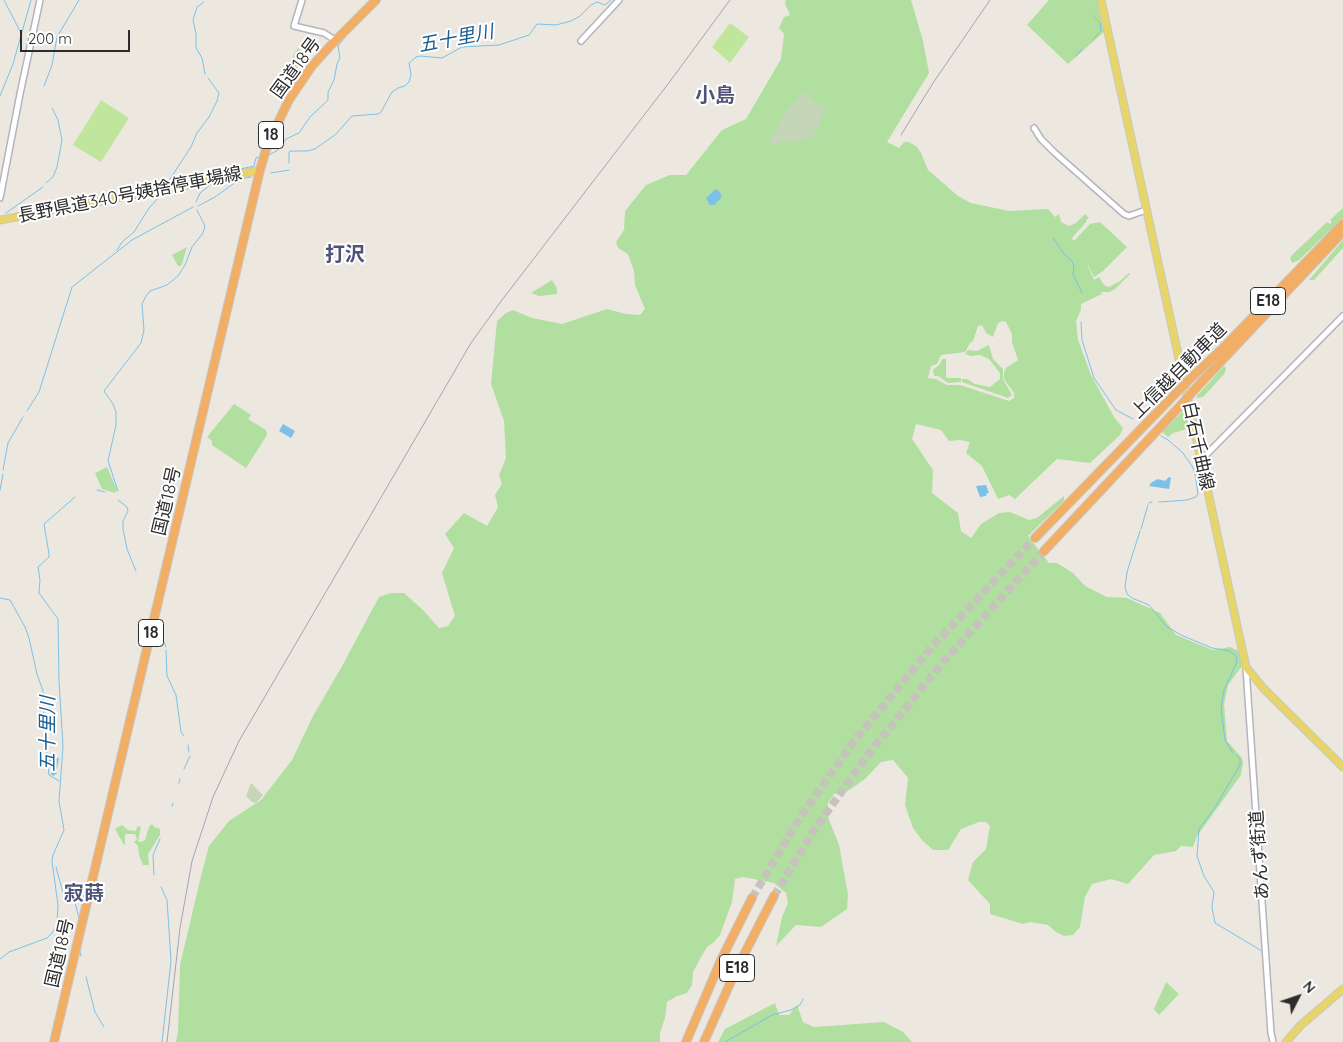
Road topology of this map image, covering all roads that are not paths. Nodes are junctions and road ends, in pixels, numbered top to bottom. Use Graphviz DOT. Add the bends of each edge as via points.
graph roads {
  1 [pos="40,0"];
  2 [pos="302,0"];
  3 [pos="376,0"];
  4 [pos="619,0"];
  5 [pos="1101,0"];
  6 [pos="335,40"];
  7 [pos="581,41"];
  8 [pos="1034,128"];
  9 [pos="260,170"];
  10 [pos="0,198"];
  11 [pos="1146,210"];
  12 [pos="0,220"];
  13 [pos="1343,224"];
  14 [pos="1343,232"];
  15 [pos="1343,316"];
  16 [pos="1202,459"];
  17 [pos="1035,538"];
  18 [pos="1044,551"];
  19 [pos="1246,667"];
  20 [pos="1343,767"];
  21 [pos="774,896"];
  22 [pos="752,898"];
  23 [pos="1343,989"];
  24 [pos="54,1042"];
  25 [pos="686,1042"];
  26 [pos="704,1042"];
  27 [pos="1274,1042"];
  28 [pos="1286,1042"];
  1 -- 10 [label="street"];
  2 -- 6 [label="street" via="294,26 324,33"];
  3 -- 6 [label="highway, 国道18号 / 18"];
  4 -- 7 [label="street"];
  5 -- 11 [label="main road, 白石千曲線"];
  6 -- 9 [label="highway, 国道18号 / 18" via="289,100 269,141"];
  8 -- 11 [label="street" via="1056,154 1124,214 1129,216"];
  9 -- 12 [label="main road, 長野県道340号姨捨停車場線"];
  9 -- 24 [label="highway, 国道18号 / 18"];
  11 -- 16 [label="main road, 白石千曲線"];
  13 -- 17 [label="highway, 上信越自動車道 / E18, bridge"];
  14 -- 18 [label="highway, 上信越自動車道 / E18, bridge"];
  15 -- 16 [label="street"];
  16 -- 19 [label="main road, 白石千曲線"];
  19 -- 20 [label="main road, 白石千曲線"];
  19 -- 27 [label="street, あんず街道"];
  21 -- 26 [label="highway, E18"];
  22 -- 25 [label="highway, E18"];
  23 -- 28 [label="main road"];
}
